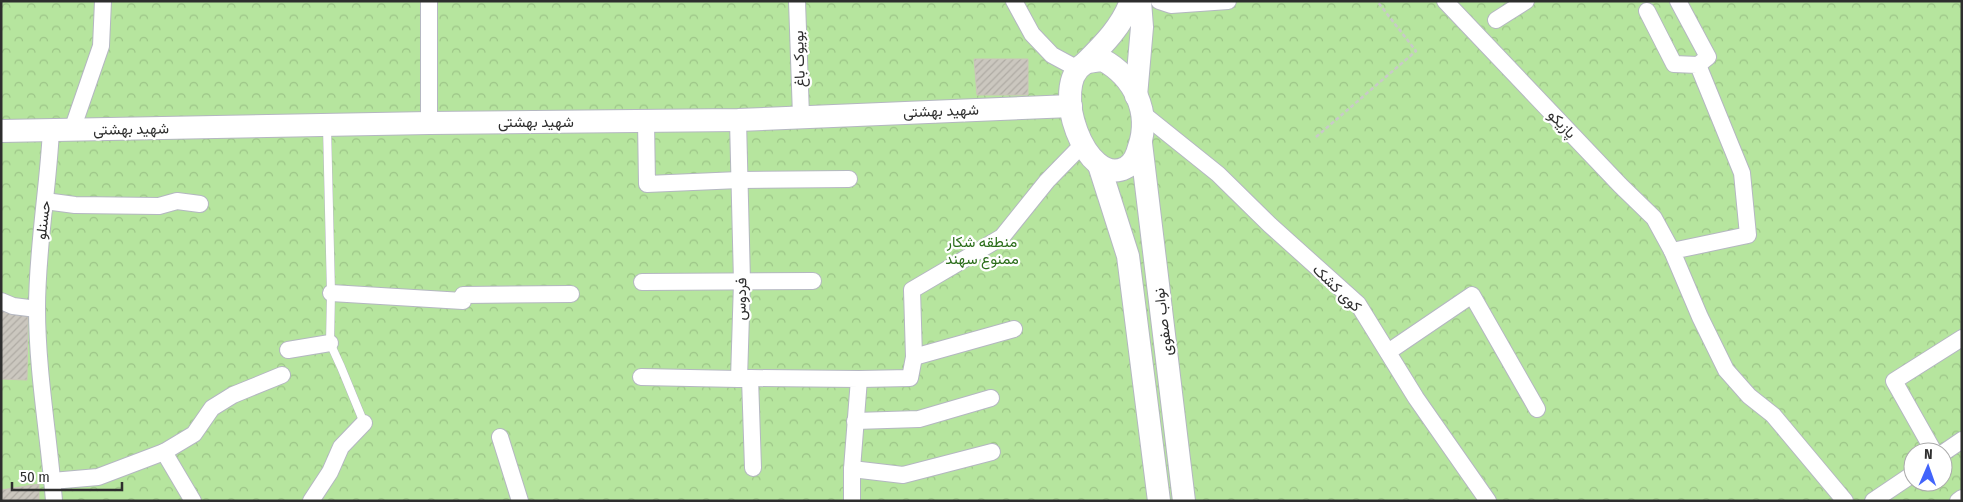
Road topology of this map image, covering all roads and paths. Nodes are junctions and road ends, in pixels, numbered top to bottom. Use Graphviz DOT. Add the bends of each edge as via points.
graph roads {
  1 [pos="103,1"];
  2 [pos="429,1"];
  3 [pos="797,1"];
  4 [pos="1014,1"];
  5 [pos="1131,1"];
  6 [pos="1140,1"];
  7 [pos="1159,1"];
  8 [pos="1228,1"];
  9 [pos="1377,1"];
  10 [pos="1445,1"];
  11 [pos="1526,1"];
  12 [pos="1678,1"];
  13 [pos="1647,11"];
  14 [pos="1496,20"];
  15 [pos="1698,65"];
  16 [pos="1082,66"];
  17 [pos="1139,105"];
  18 [pos="1071,106"];
  19 [pos="801,116"];
  20 [pos="738,120"];
  21 [pos="646,122"];
  22 [pos="429,123"];
  23 [pos="327,126"];
  24 [pos="62,130"];
  25 [pos="1,131"];
  26 [pos="1316,137"];
  27 [pos="1141,143"];
  28 [pos="1083,144"];
  29 [pos="1099,165"];
  30 [pos="850,179"];
  31 [pos="739,180"];
  32 [pos="45,200"];
  33 [pos="200,204"];
  34 [pos="1672,251"];
  35 [pos="813,281"];
  36 [pos="642,282"];
  37 [pos="742,282"];
  38 [pos="331,293"];
  39 [pos="571,294"];
  40 [pos="1,301"];
  41 [pos="37,309"];
  42 [pos="1014,329"];
  43 [pos="1962,338"];
  44 [pos="330,343"];
  45 [pos="288,350"];
  46 [pos="1388,352"];
  47 [pos="914,356"];
  48 [pos="282,375"];
  49 [pos="641,377"];
  50 [pos="744,378"];
  51 [pos="858,379"];
  52 [pos="991,398"];
  53 [pos="1537,410"];
  54 [pos="855,421"];
  55 [pos="364,423"];
  56 [pos="500,438"];
  57 [pos="1928,442"];
  58 [pos="164,452"];
  59 [pos="992,452"];
  60 [pos="753,468"];
  61 [pos="852,469"];
  62 [pos="52,481"];
  63 [pos="1903,481"];
  64 [pos="1962,498"];
  65 [pos="54,501"];
  66 [pos="193,501"];
  67 [pos="311,501"];
  68 [pos="520,501"];
  69 [pos="852,501"];
  70 [pos="1159,501"];
  71 [pos="1184,501"];
  72 [pos="1488,501"];
  73 [pos="1845,501"];
  74 [pos="1873,501"];
  75 [pos="1958,501"];
  1 -- 24 [label="street, حسنلو" via="101,46"];
  2 -- 22 [label="street"];
  3 -- 19 [label="street, بویوک باغ"];
  4 -- 16 [label="street" via="1032,34 1052,55"];
  5 -- 16 [label="street" via="1109,39"];
  6 -- 17 [label="street"];
  7 -- 8 [label="street" via="1171,5"];
  9 -- 26 [label="path" via="1416,51"];
  10 -- 34 [label="street, پازیکو" via="1654,218"];
  11 -- 14 [label="street"];
  12 -- 15 [label="street" via="1708,57"];
  13 -- 15 [label="street" via="1674,64"];
  15 -- 34 [label="street" via="1742,173 1748,235"];
  16 -- 17 [label="street" via="1103,60 1117,68 1130,82"];
  16 -- 18 [label="street" via="1074,80"];
  17 -- 27 [label="street" via="1143,125"];
  17 -- 46 [label="street, کوی کشک" via="1358,304"];
  18 -- 19 [label="street, شهید بهشتی"];
  18 -- 28 [label="street" via="1076,133"];
  19 -- 20 [label="street, شهید بهشتی"];
  20 -- 21 [label="street, شهید بهشتی"];
  20 -- 31 [label="street, فردوس"];
  21 -- 22 [label="street, شهید بهشتی"];
  21 -- 31 [label="street" via="647,184"];
  22 -- 23 [label="street, شهید بهشتی"];
  23 -- 24 [label="street, شهید بهشتی"];
  23 -- 38 [label="lane"];
  24 -- 25 [label="street, شهید بهشتی"];
  24 -- 32 [label="street, حسنلو"];
  27 -- 29 [label="street" via="1135,159 1125,168 1114,171"];
  27 -- 71 [label="street, نواب صفوی"];
  28 -- 29 [label="street"];
  28 -- 47 [label="street" via="1046,181 1002,237 912,290"];
  29 -- 70 [label="street, نواب صفوی" via="1128,256"];
  30 -- 31 [label="street"];
  31 -- 37 [label="street, فردوس"];
  32 -- 33 [label="street" via="75,205 159,206 177,201"];
  32 -- 41 [label="street, حسنلو"];
  34 -- 73 [label="street, پازیکو" via="1726,370 1749,396 1773,415"];
  35 -- 37 [label="street"];
  36 -- 37 [label="street"];
  37 -- 50 [label="street, فردوس"];
  38 -- 39 [label="street" via="463,301 464,295"];
  38 -- 44 [label="lane"];
  40 -- 41 [label="street"];
  41 -- 62 [label="street, حسنلو"];
  42 -- 47 [label="street"];
  43 -- 57 [label="street" via="1894,382"];
  44 -- 45 [label="street"];
  44 -- 55 [label="lane"];
  46 -- 53 [label="street" via="1472,294"];
  46 -- 72 [label="street, کوی کشک"];
  47 -- 51 [label="street" via="910,378"];
  48 -- 58 [label="street" via="233,395 212,408 194,434"];
  49 -- 50 [label="street"];
  50 -- 51 [label="street"];
  50 -- 60 [label="street, فردوس"];
  51 -- 54 [label="street"];
  52 -- 54 [label="street" via="919,419"];
  54 -- 61 [label="street"];
  55 -- 67 [label="street" via="341,446 330,472"];
  56 -- 68 [label="street"];
  58 -- 62 [label="street" via="98,477"];
  58 -- 66 [label="street"];
  59 -- 61 [label="street" via="903,475"];
  61 -- 69 [label="street"];
  62 -- 65 [label="street, حسنلو"];
  63 -- 74 [label="street"];
  64 -- 75 [label="street"];
}
